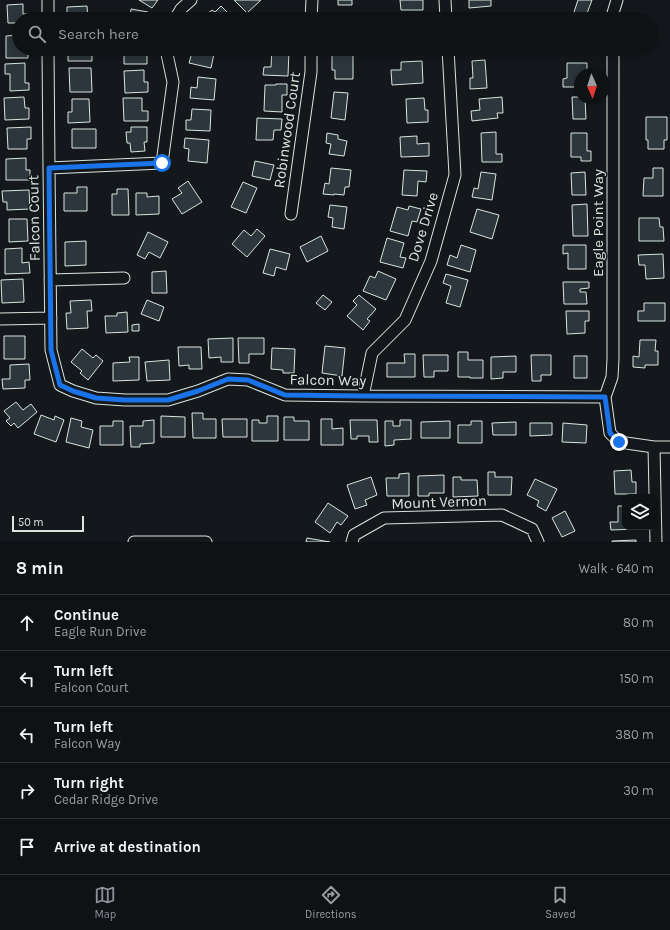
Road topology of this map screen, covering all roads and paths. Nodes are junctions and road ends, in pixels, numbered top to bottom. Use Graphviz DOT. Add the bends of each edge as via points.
graph roads {
  1 [pos="48,0"];
  2 [pos="191,0"];
  3 [pos="312,0"];
  4 [pos="445,0"];
  5 [pos="617,0"];
  6 [pos="48,12"];
  7 [pos="180,12"];
  8 [pos="312,12"];
  9 [pos="446,12"];
  10 [pos="613,12"];
  11 [pos="48,56"];
  12 [pos="167,56"];
  13 [pos="311,56"];
  14 [pos="448,56"];
  15 [pos="613,56"];
  16 [pos="49,168"];
  17 [pos="291,214"];
  18 [pos="124,278"];
  19 [pos="50,280"];
  20 [pos="51,318"];
  21 [pos="0,319"];
  22 [pos="60,385"];
  23 [pos="363,396"];
  24 [pos="605,397"];
  25 [pos="670,446"];
  26 [pos="654,447"];
  27 [pos="134,542"];
  28 [pos="206,542"];
  29 [pos="352,542"];
  30 [pos="538,542"];
  31 [pos="656,542"];
  1 -- 6 [label="street"];
  2 -- 7 [label="street"];
  3 -- 8 [label="street"];
  4 -- 9 [label="street"];
  5 -- 10 [label="street"];
  11 -- 16 [label="street, Falcon Court"];
  12 -- 16 [label="street" via="173,82 162,163"];
  13 -- 17 [label="street, Robinwood Court" via="311,72"];
  14 -- 23 [label="street, Dove Drive" via="454,175 431,261 405,320 372,353"];
  15 -- 24 [label="street, Eagle Point Way" via="613,359 612,378"];
  16 -- 19 [label="street, Falcon Court"];
  18 -- 19 [label="street"];
  19 -- 20 [label="street, Falcon Court"];
  20 -- 21 [label="street"];
  20 -- 22 [label="street, Falcon Court" via="51,350"];
  22 -- 23 [label="street, Falcon Way" via="96,398 125,400 168,400 228,379 248,380 285,395"];
  23 -- 24 [label="street, Falcon Way"];
  24 -- 26 [label="street" via="610,433 619,442"];
  25 -- 26 [label="street"];
  26 -- 31 [label="street"];
  27 -- 28 [label="street"];
  29 -- 30 [label="street, Mount Vernon" via="354,535 384,518 502,515 532,529"];
}
